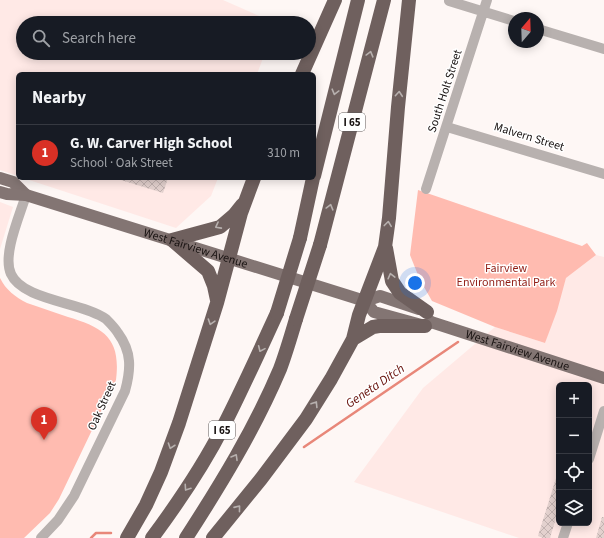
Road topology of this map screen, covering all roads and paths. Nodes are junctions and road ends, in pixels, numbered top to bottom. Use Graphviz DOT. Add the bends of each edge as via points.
graph roads {
  1 [pos="335,0"];
  2 [pos="358,0"];
  3 [pos="384,0"];
  4 [pos="409,0"];
  5 [pos="487,0"];
  6 [pos="449,1"];
  7 [pos="484,12"];
  8 [pos="508,19"];
  9 [pos="544,31"];
  10 [pos="316,43"];
  11 [pos="604,50"];
  12 [pos="308,60"];
  13 [pos="303,72"];
  14 [pos="447,127"];
  15 [pos="316,169"];
  16 [pos="604,174"];
  17 [pos="0,178"];
  18 [pos="253,180"];
  19 [pos="313,180"];
  20 [pos="426,189"];
  21 [pos="0,192"];
  22 [pos="26,195"];
  23 [pos="246,200"];
  24 [pos="172,240"];
  25 [pos="385,247"];
  26 [pos="228,258"];
  27 [pos="366,301"];
  28 [pos="217,303"];
  29 [pos="428,320"];
  30 [pos="353,339"];
  31 [pos="604,378"];
  32 [pos="604,411"];
  33 [pos="591,454"];
  34 [pos="567,526"];
  35 [pos="41,538"];
  36 [pos="128,538"];
  37 [pos="152,538"];
  38 [pos="186,538"];
  39 [pos="213,538"];
  40 [pos="563,538"];
  1 -- 10 [label="highway"];
  2 -- 15 [label="highway, I 65, one-way"];
  38 -- 3 [label="highway, I 65, one-way, bridge" via="236,456 280,368 320,245"];
  25 -- 4 [label="highway, one-way"];
  5 -- 7 [label="street, South Holt Street"];
  6 -- 7 [label="street"];
  7 -- 8 [label="street"];
  7 -- 14 [label="street, South Holt Street"];
  9 -- 11 [label="street"];
  12 -- 13 [label="highway"];
  14 -- 16 [label="street, Malvern Street"];
  14 -- 20 [label="street, South Holt Street"];
  17 -- 22 [label="main road, West Fairview Avenue" via="13,182"];
  18 -- 23 [label="highway"];
  19 -- 37 [label="highway, I 65, one-way, bridge" via="300,238 277,314 222,428 196,473"];
  21 -- 22 [label="main road, West Fairview Avenue"];
  22 -- 24 [label="main road, West Fairview Avenue"];
  22 -- 35 [label="street, Oak Street" via="9,250 11,275 21,286 34,293 90,311 105,319 125,342 129,357 125,391 74,496 58,520"];
  23 -- 24 [label="highway, one-way" via="220,227"];
  23 -- 26 [label="highway"];
  24 -- 26 [label="main road, West Fairview Avenue"];
  24 -- 28 [label="highway" via="208,271"];
  25 -- 27 [label="highway"];
  29 -- 25 [label="highway, one-way" via="400,293 392,281"];
  26 -- 27 [label="main road, West Fairview Avenue"];
  26 -- 28 [label="highway"];
  27 -- 29 [label="main road, West Fairview Avenue" via="374,312"];
  27 -- 29 [label="main road, West Fairview Avenue" via="380,296"];
  27 -- 30 [label="highway"];
  28 -- 36 [label="highway, one-way" via="168,454 146,505"];
  29 -- 30 [label="highway" via="373,327"];
  29 -- 31 [label="main road, West Fairview Avenue"];
  39 -- 30 [label="highway, one-way" via="306,419"];
  32 -- 33 [label="street"];
  34 -- 40 [label="street"];
}
